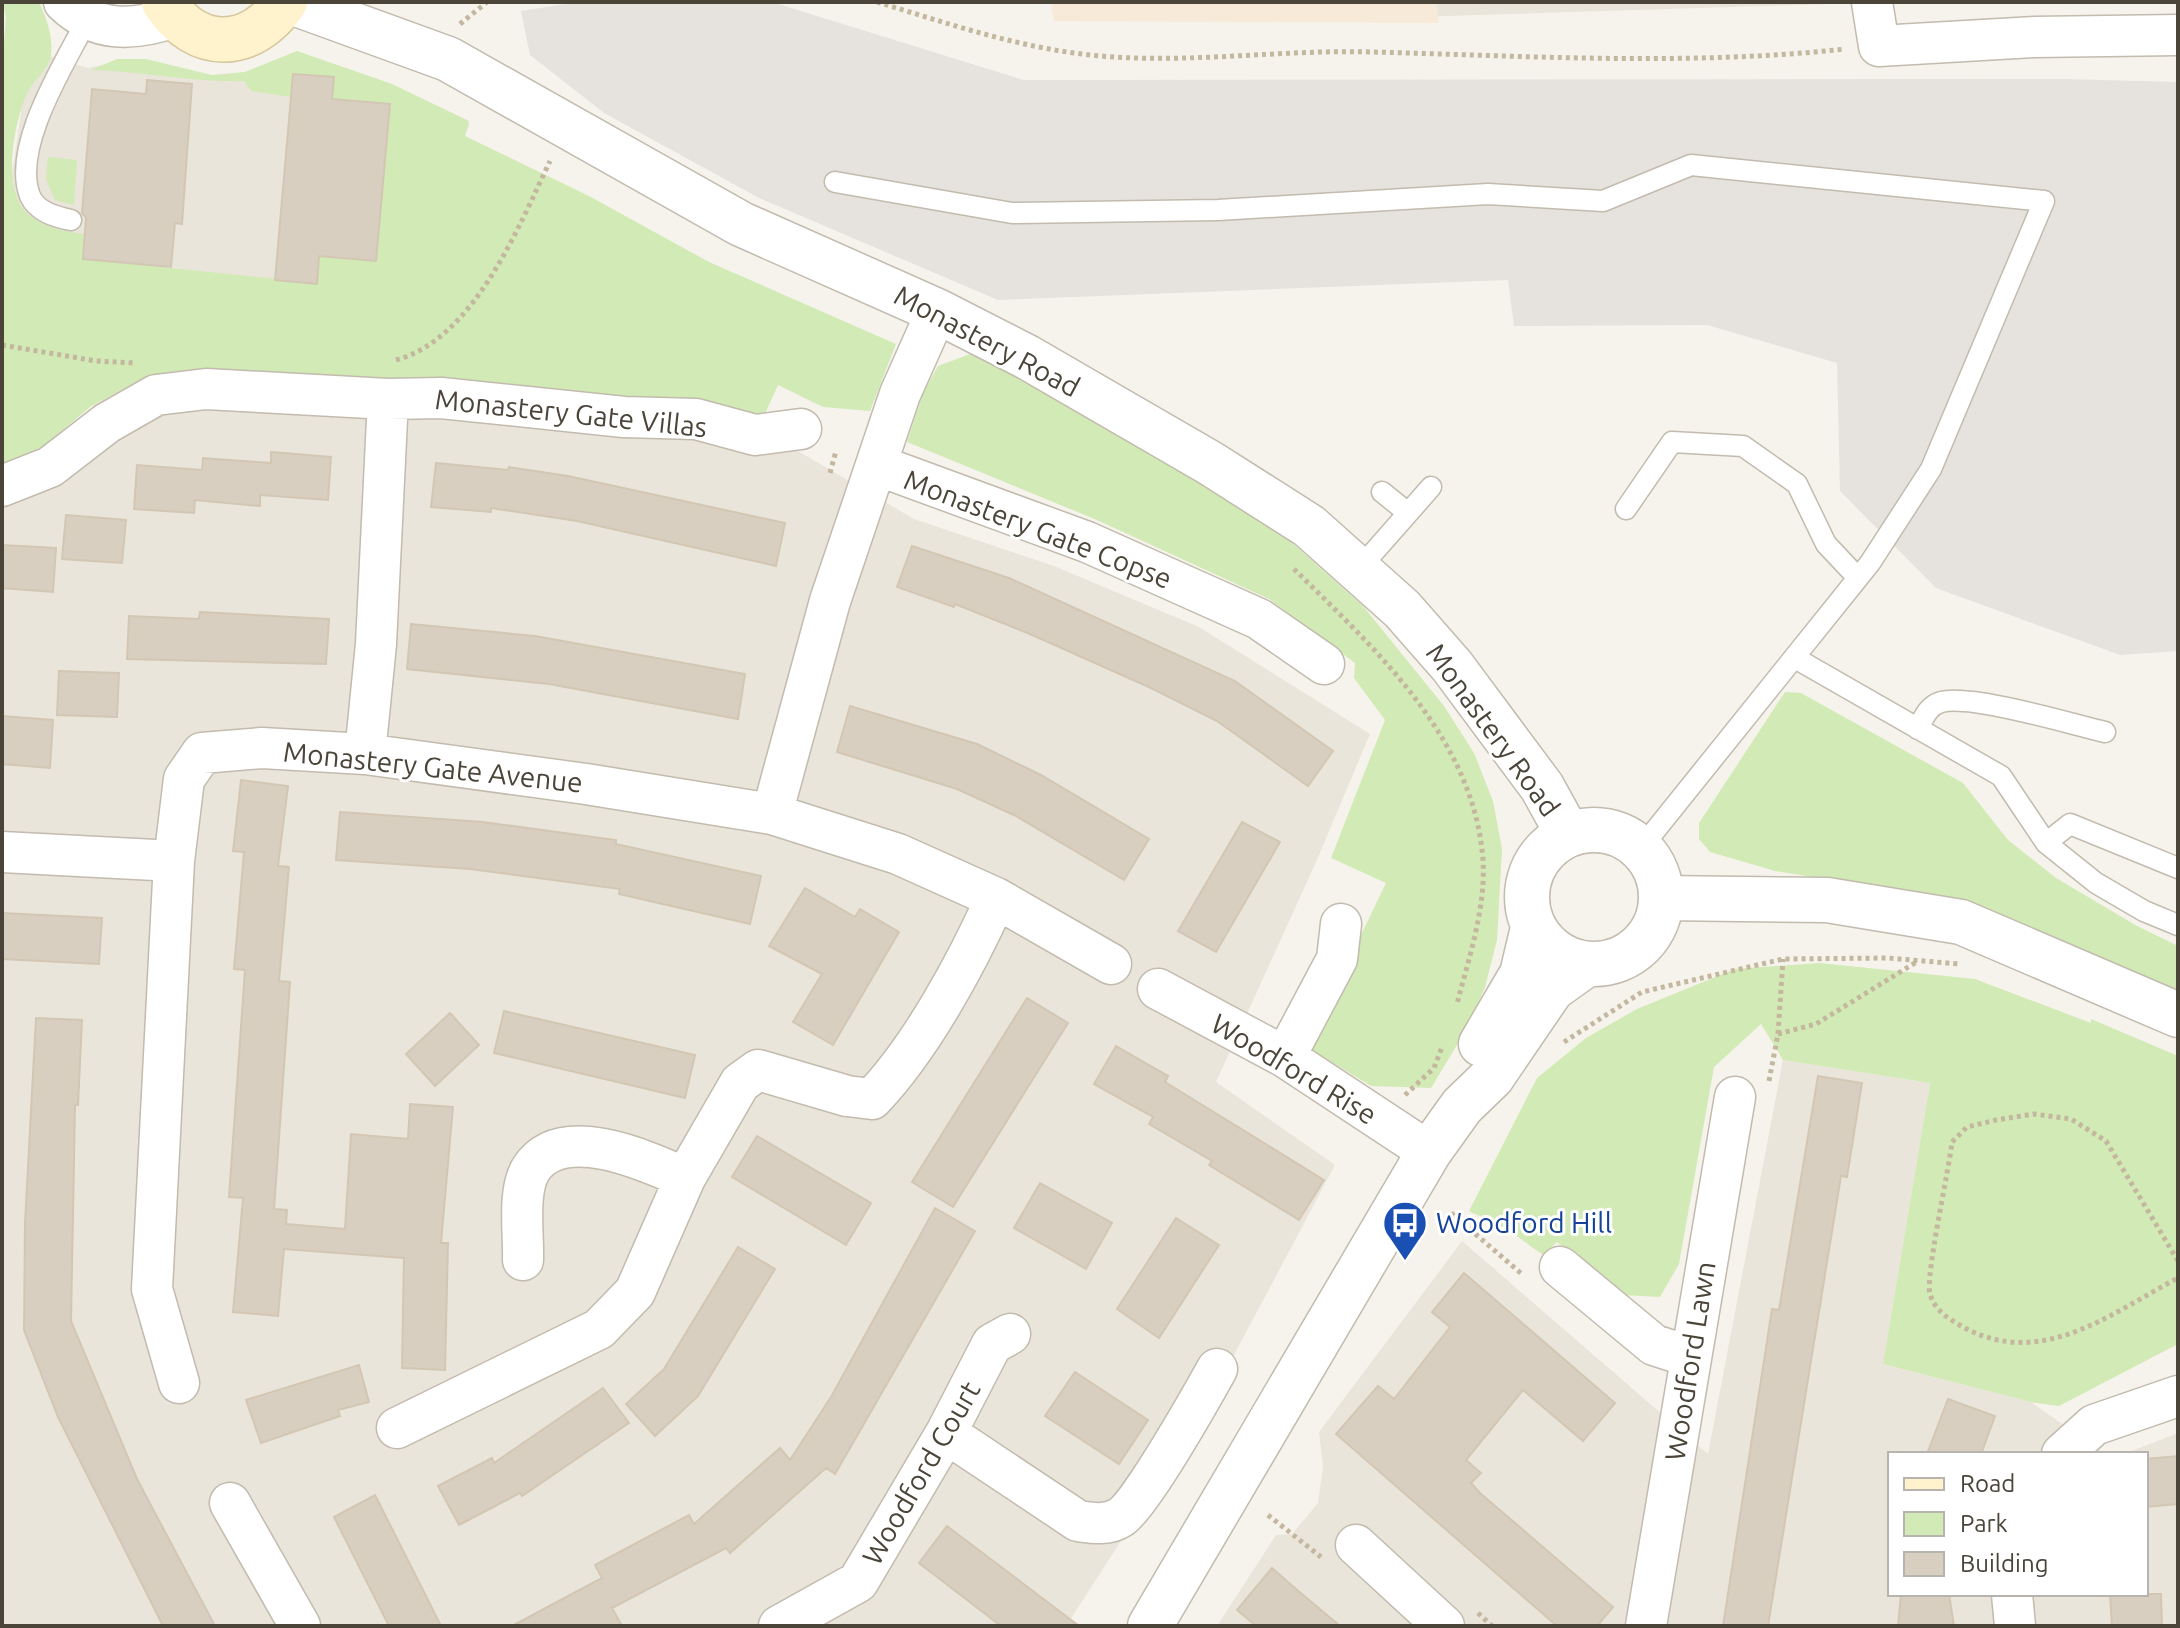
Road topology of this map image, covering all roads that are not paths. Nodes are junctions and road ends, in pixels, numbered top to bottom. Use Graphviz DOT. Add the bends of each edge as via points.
graph roads {
  1 [pos="288,2"];
  2 [pos="1872,2"];
  3 [pos="169,10"];
  4 [pos="75,11"];
  5 [pos="2178,35"];
  6 [pos="835,182"];
  7 [pos="71,220"];
  8 [pos="937,311"];
  9 [pos="390,380"];
  10 [pos="801,429"];
  11 [pos="877,465"];
  12 [pos="2,486"];
  13 [pos="1431,487"];
  14 [pos="1382,492"];
  15 [pos="1626,509"];
  16 [pos="1408,513"];
  17 [pos="1358,570"];
  18 [pos="1858,578"];
  19 [pos="1795,658"];
  20 [pos="1324,664"];
  21 [pos="1918,729"];
  22 [pos="2105,732"];
  23 [pos="365,754"];
  24 [pos="772,814"];
  25 [pos="1568,834"];
  26 [pos="2046,843"];
  27 [pos="1641,848"];
  28 [pos="2,852"];
  29 [pos="174,861"];
  30 [pos="2178,868"];
  31 [pos="996,898"];
  32 [pos="1662,898"];
  33 [pos="1341,924"];
  34 [pos="2178,925"];
  35 [pos="1533,928"];
  36 [pos="1111,964"];
  37 [pos="1587,964"];
  38 [pos="1158,989"];
  39 [pos="2178,1015"];
  40 [pos="1285,1057"];
  41 [pos="1735,1097"];
  42 [pos="1462,1106"];
  43 [pos="1429,1152"];
  44 [pos="685,1178"];
  45 [pos="523,1260"];
  46 [pos="1544,1273"];
  47 [pos="1010,1334"];
  48 [pos="1691,1357"];
  49 [pos="1217,1369"];
  50 [pos="179,1383"];
  51 [pos="2178,1396"];
  52 [pos="397,1428"];
  53 [pos="946,1433"];
  54 [pos="2064,1452"];
  55 [pos="230,1503"];
  56 [pos="1356,1545"];
  57 [pos="2012,1596"];
  58 [pos="300,1626"];
  59 [pos="779,1626"];
  60 [pos="1150,1626"];
  61 [pos="1444,1626"];
  62 [pos="1646,1626"];
  63 [pos="2015,1626"];
  1 -- 3 [label="main road, Monastery Road" via="256,33 235,39 202,35"];
  1 -- 8 [label="street, Monastery Road" via="448,59 713,209"];
  2 -- 5 [label="street" via="1879,46"];
  3 -- 4 [label="street" via="146,27 116,28"];
  4 -- 7 [label="lane" via="27,156 30,197 48,215"];
  6 -- 18 [label="lane" via="1012,213 1218,210 1488,194 1603,201 1691,165 2044,201 1931,469"];
  8 -- 11 [label="street" via="900,394"];
  8 -- 17 [label="street, Monastery Road" via="1210,463 1309,526"];
  9 -- 10 [label="street, Monastery Gate Villas" via="441,398 696,419 755,435"];
  9 -- 12 [label="street, Monastery Gate Villas" via="156,395 107,423 50,467"];
  9 -- 23 [label="street"];
  11 -- 20 [label="street, Monastery Gate Copse" via="1087,542 1259,619"];
  11 -- 24 [label="street" via="830,601"];
  13 -- 16 [label="lane"];
  14 -- 16 [label="lane"];
  15 -- 18 [label="lane" via="1672,442 1743,446 1797,484 1826,544"];
  16 -- 17 [label="lane"];
  17 -- 25 [label="street, Monastery Road" via="1402,609 1475,695 1542,787"];
  18 -- 19 [label="lane"];
  19 -- 21 [label="lane"];
  19 -- 27 [label="lane"];
  21 -- 22 [label="lane" via="1929,709 1942,702 1967,702"];
  21 -- 26 [label="lane" via="2001,776"];
  23 -- 24 [label="street, Monastery Gate Avenue"];
  23 -- 29 [label="street, Monastery Gate Avenue" via="262,748 202,753 184,779"];
  24 -- 31 [label="street, Monastery Gate Avenue" via="898,854"];
  25 -- 27 [label="street, Monastery Road" via="1606,830"];
  25 -- 35 [label="street, Monastery Road" via="1542,855 1527,884"];
  26 -- 30 [label="lane" via="2070,824"];
  26 -- 34 [label="lane" via="2096,883"];
  27 -- 32 [label="street" via="1653,863"];
  28 -- 29 [label="street"];
  29 -- 50 [label="street, Monastery Gate Avenue" via="152,1289"];
  31 -- 36 [label="street, Monastery Gate Avenue"];
  31 -- 44 [label="street" via="976,942 895,1075 872,1099 758,1070 740,1083"];
  32 -- 37 [label="street" via="1647,940 1609,963"];
  32 -- 39 [label="street" via="1827,900 1961,922"];
  33 -- 40 [label="street" via="1337,959"];
  35 -- 37 [label="street" via="1565,958"];
  35 -- 42 [label="street" via="1522,974 1467,1066"];
  37 -- 42 [label="street" via="1552,989 1492,1077"];
  38 -- 40 [label="street, Woodford Rise"];
  40 -- 43 [label="street, Woodford Rise"];
  41 -- 48 [label="street, Woodford Lawn"];
  42 -- 43 [label="street"];
  43 -- 60 [label="street"];
  44 -- 45 [label="street" via="641,1158 603,1149 571,1146 550,1151 530,1170"];
  44 -- 52 [label="street" via="635,1292 599,1329"];
  46 -- 48 [label="street" via="1654,1345"];
  47 -- 53 [label="street, Woodford Court" via="992,1344"];
  48 -- 62 [label="street, Woodford Lawn"];
  49 -- 53 [label="street" via="1138,1497 1121,1517 1098,1524 1078,1521"];
  51 -- 54 [label="street" via="2094,1425"];
  53 -- 59 [label="street, Woodford Court" via="858,1582"];
  55 -- 58 [label="street"];
  56 -- 61 [label="street"];
  57 -- 63 [label="street"];
}
